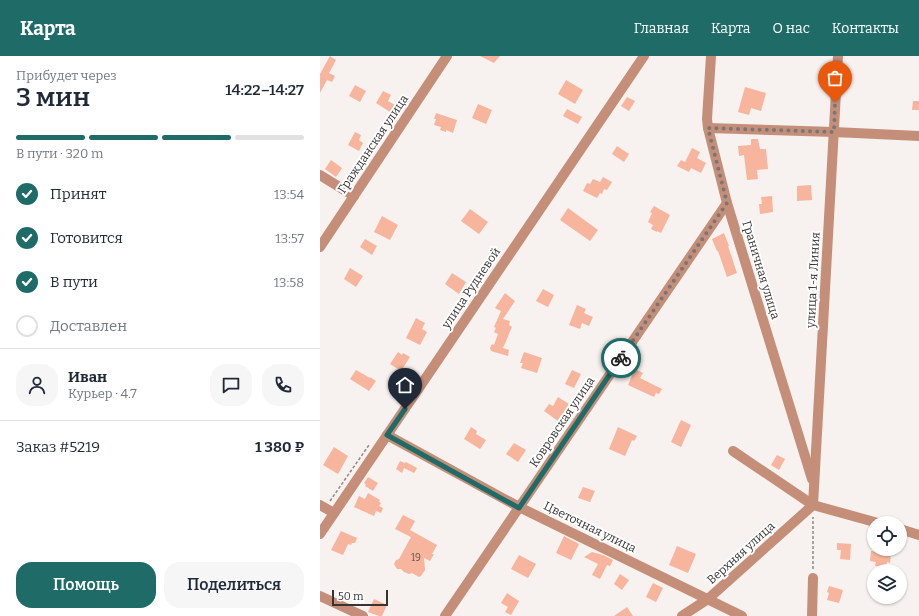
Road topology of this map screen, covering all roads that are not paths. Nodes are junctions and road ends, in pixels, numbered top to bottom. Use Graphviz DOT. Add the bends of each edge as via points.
graph roads {
  1 [pos="447,56"];
  2 [pos="644,56"];
  3 [pos="711,56"];
  4 [pos="838,56"];
  5 [pos="708,128"];
  6 [pos="834,132"];
  7 [pos="919,136"];
  8 [pos="320,175"];
  9 [pos="354,196"];
  10 [pos="727,203"];
  11 [pos="320,247"];
  12 [pos="387,435"];
  13 [pos="733,451"];
  14 [pos="814,487"];
  15 [pos="320,505"];
  16 [pos="813,505"];
  17 [pos="519,508"];
  18 [pos="334,513"];
  19 [pos="867,520"];
  20 [pos="907,531"];
  21 [pos="320,534"];
  22 [pos="919,535"];
  23 [pos="813,578"];
  24 [pos="320,596"];
  25 [pos="708,599"];
  26 [pos="363,616"];
  27 [pos="445,616"];
  28 [pos="682,616"];
  29 [pos="742,616"];
  30 [pos="812,616"];
  1 -- 9 [label="street, Гражданская улица"];
  2 -- 12 [label="street, улица Рудневой"];
  3 -- 5 [label="street, Граничная улица"];
  4 -- 6 [label="street, улица 1-я Линия"];
  5 -- 6 [label="street"];
  5 -- 10 [label="street, Граничная улица"];
  6 -- 7 [label="street"];
  6 -- 14 [label="street, улица 1-я Линия"];
  8 -- 9 [label="street"];
  9 -- 11 [label="street, Гражданская улица"];
  10 -- 14 [label="street, Граничная улица"];
  10 -- 17 [label="street, Ковровская улица"];
  12 -- 17 [label="street, Цветочная улица"];
  12 -- 18 [label="street, улица Рудневой"];
  13 -- 16 [label="street"];
  14 -- 16 [label="street, улица 1-я Линия"];
  15 -- 18 [label="street"];
  16 -- 19 [label="street"];
  16 -- 25 [label="street, Верхняя улица"];
  17 -- 25 [label="street, Цветочная улица"];
  17 -- 27 [label="street, Ковровская улица"];
  18 -- 21 [label="street, улица Рудневой"];
  20 -- 22 [label="street"];
  23 -- 30 [label="street"];
  24 -- 26 [label="street"];
  25 -- 28 [label="street, Верхняя улица"];
  25 -- 29 [label="street, Цветочная улица"];
}
